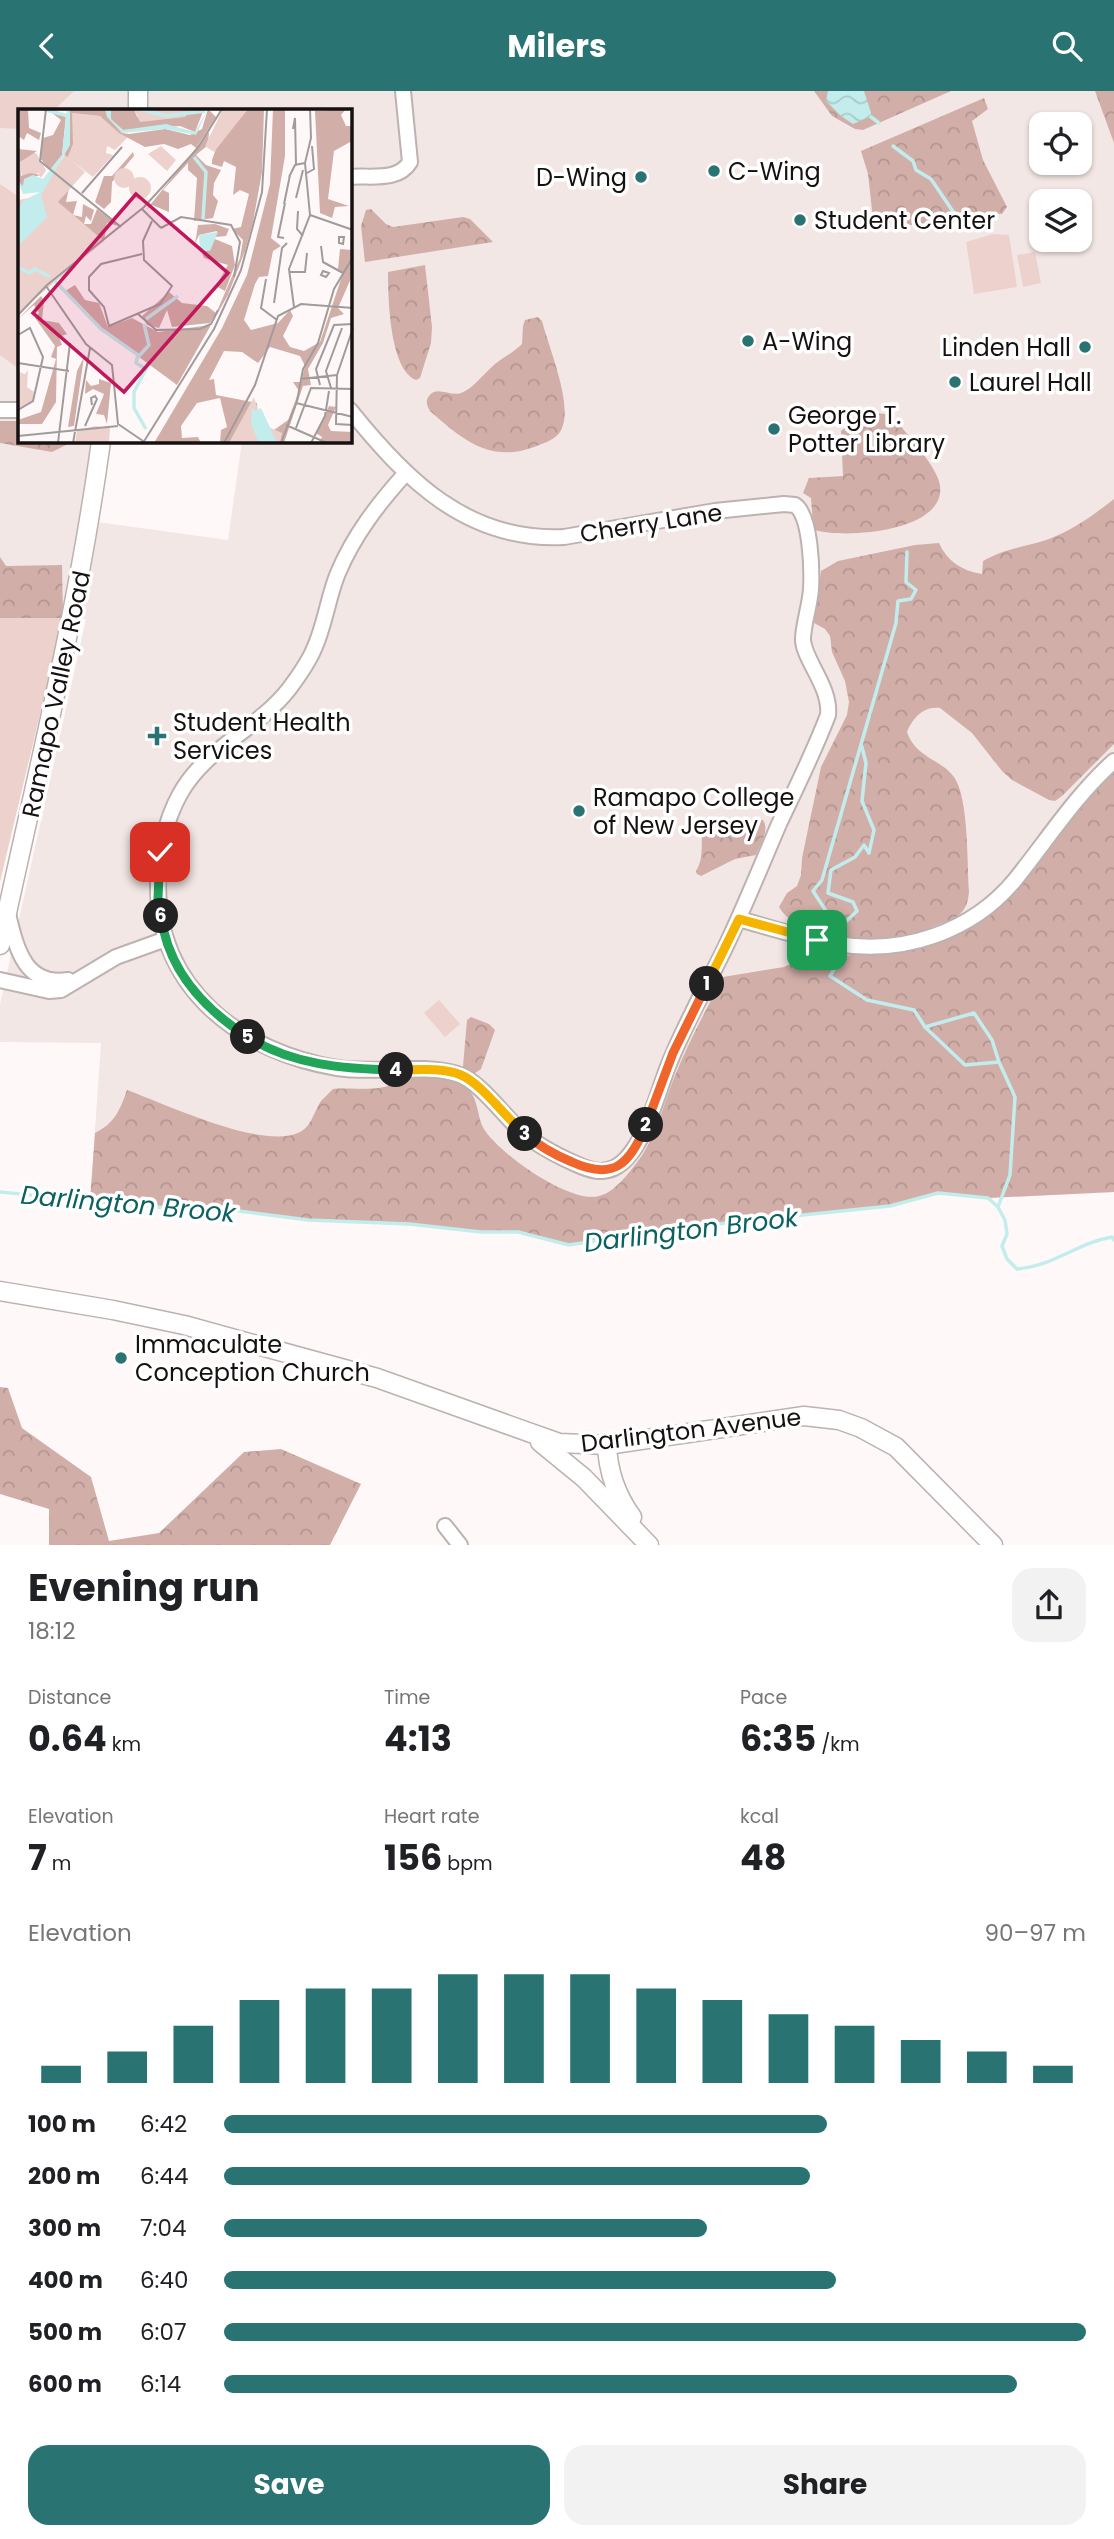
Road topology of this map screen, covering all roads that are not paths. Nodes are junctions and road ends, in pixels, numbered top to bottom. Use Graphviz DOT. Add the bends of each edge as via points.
graph roads {
  1 [pos="138,91"];
  2 [pos="403,91"];
  3 [pos="138,109"];
  4 [pos="380,176"];
  5 [pos="352,177"];
  6 [pos="352,185"];
  7 [pos="0,410"];
  8 [pos="18,410"];
  9 [pos="352,412"];
  10 [pos="101,443"];
  11 [pos="405,474"];
  12 [pos="1114,761"];
  13 [pos="7,912"];
  14 [pos="739,919"];
  15 [pos="166,939"];
  16 [pos="0,945"];
  17 [pos="86,975"];
  18 [pos="0,981"];
  19 [pos="0,1291"];
  20 [pos="520,1428"];
  21 [pos="607,1445"];
  22 [pos="445,1526"];
  23 [pos="460,1545"];
  24 [pos="651,1545"];
  25 [pos="993,1545"];
  1 -- 3 [label="main road"];
  2 -- 4 [label="street" via="410,162 400,173"];
  4 -- 5 [label="street"];
  4 -- 6 [label="street"];
  7 -- 8 [label="street"];
  9 -- 11 [label="street"];
  10 -- 13 [label="main road, Ramapo Valley Road" via="66,651"];
  11 -- 14 [label="street, Cherry Lane" via="471,519 512,534 541,538 715,511 784,504 802,511 811,589 803,641 829,702 828,715"];
  11 -- 15 [label="street" via="349,550 314,649 299,673 282,697 209,757 180,793 160,852 158,898"];
  12 -- 14 [label="street" via="1071,806 1003,893 976,915 943,932 908,943 853,946"];
  13 -- 16 [label="main road, Ramapo Valley Road"];
  13 -- 17 [label="street" via="17,951 30,969 52,981"];
  14 -- 15 [label="street" via="673,1053 637,1145 618,1166 597,1171 536,1143 459,1074 341,1068 296,1058 253,1040 227,1023 193,990"];
  15 -- 17 [label="street" via="116,957"];
  17 -- 18 [label="street" via="61,990"];
  19 -- 20 [label="main road, Darlington Avenue" via="151,1318 377,1378"];
  20 -- 21 [label="main road, Darlington Avenue" via="559,1443"];
  20 -- 24 [label="main road" via="566,1462"];
  21 -- 24 [label="main road" via="616,1491"];
  21 -- 25 [label="main road, Darlington Avenue" via="804,1416 839,1420 895,1447"];
  22 -- 23 [label="street"];
}
